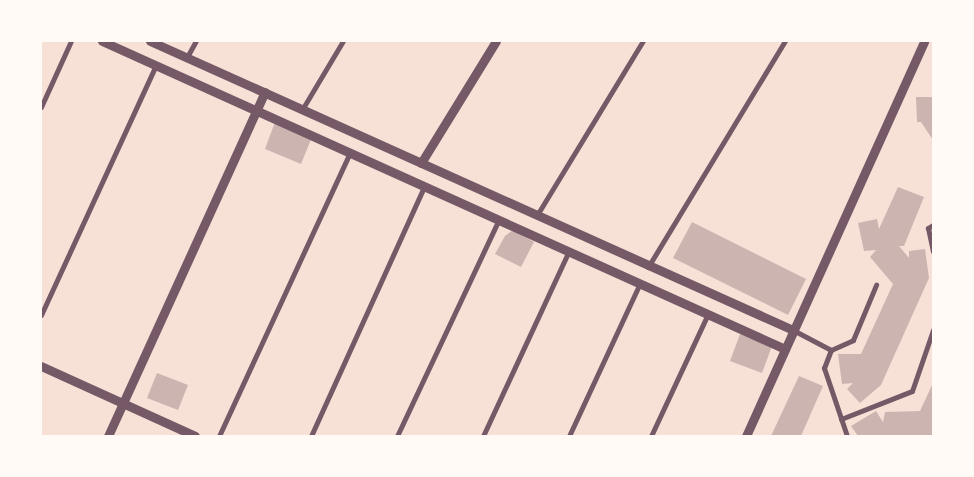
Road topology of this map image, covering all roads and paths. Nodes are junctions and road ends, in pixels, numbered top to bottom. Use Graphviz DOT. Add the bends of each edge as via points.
graph roads {
  1 [pos="71,41"];
  2 [pos="102,41"];
  3 [pos="150,41"];
  4 [pos="196,41"];
  5 [pos="343,41"];
  6 [pos="496,41"];
  7 [pos="643,41"];
  8 [pos="785,41"];
  9 [pos="924,41"];
  10 [pos="187,57"];
  11 [pos="156,65"];
  12 [pos="266,92"];
  13 [pos="41,107"];
  14 [pos="303,108"];
  15 [pos="257,111"];
  16 [pos="350,152"];
  17 [pos="422,163"];
  18 [pos="424,187"];
  19 [pos="537,215"];
  20 [pos="498,221"];
  21 [pos="933,225"];
  22 [pos="933,251"];
  23 [pos="568,253"];
  24 [pos="648,267"];
  25 [pos="639,285"];
  26 [pos="876,285"];
  27 [pos="41,315"];
  28 [pos="707,316"];
  29 [pos="793,330"];
  30 [pos="933,330"];
  31 [pos="785,349"];
  32 [pos="831,350"];
  33 [pos="41,366"];
  34 [pos="123,403"];
  35 [pos="841,419"];
  36 [pos="108,436"];
  37 [pos="195,436"];
  38 [pos="219,436"];
  39 [pos="310,436"];
  40 [pos="397,436"];
  41 [pos="483,436"];
  42 [pos="570,436"];
  43 [pos="652,436"];
  44 [pos="746,436"];
  45 [pos="847,436"];
  1 -- 13 [label="street"];
  2 -- 11 [label="street"];
  3 -- 10 [label="street"];
  4 -- 10 [label="street"];
  5 -- 14 [label="street"];
  6 -- 17 [label="street"];
  7 -- 19 [label="street"];
  8 -- 24 [label="street"];
  9 -- 29 [label="street"];
  10 -- 12 [label="street"];
  11 -- 15 [label="street"];
  11 -- 27 [label="street"];
  12 -- 14 [label="street"];
  12 -- 15 [label="street"];
  14 -- 17 [label="street"];
  15 -- 16 [label="street"];
  15 -- 34 [label="street"];
  16 -- 18 [label="street"];
  16 -- 38 [label="street"];
  17 -- 19 [label="street"];
  18 -- 20 [label="street"];
  18 -- 39 [label="street"];
  19 -- 24 [label="street"];
  20 -- 23 [label="street"];
  20 -- 40 [label="street"];
  21 -- 22 [label="street" via="928,228"];
  23 -- 25 [label="street"];
  23 -- 41 [label="street"];
  24 -- 29 [label="street"];
  25 -- 28 [label="street"];
  25 -- 42 [label="street"];
  26 -- 32 [label="street" via="853,340"];
  28 -- 31 [label="street"];
  28 -- 43 [label="street"];
  29 -- 31 [label="street"];
  29 -- 32 [label="street"];
  30 -- 35 [label="street" via="912,391"];
  31 -- 44 [label="street"];
  32 -- 35 [label="street" via="824,368"];
  33 -- 34 [label="street"];
  34 -- 36 [label="street"];
  34 -- 37 [label="street"];
  35 -- 45 [label="street"];
}
